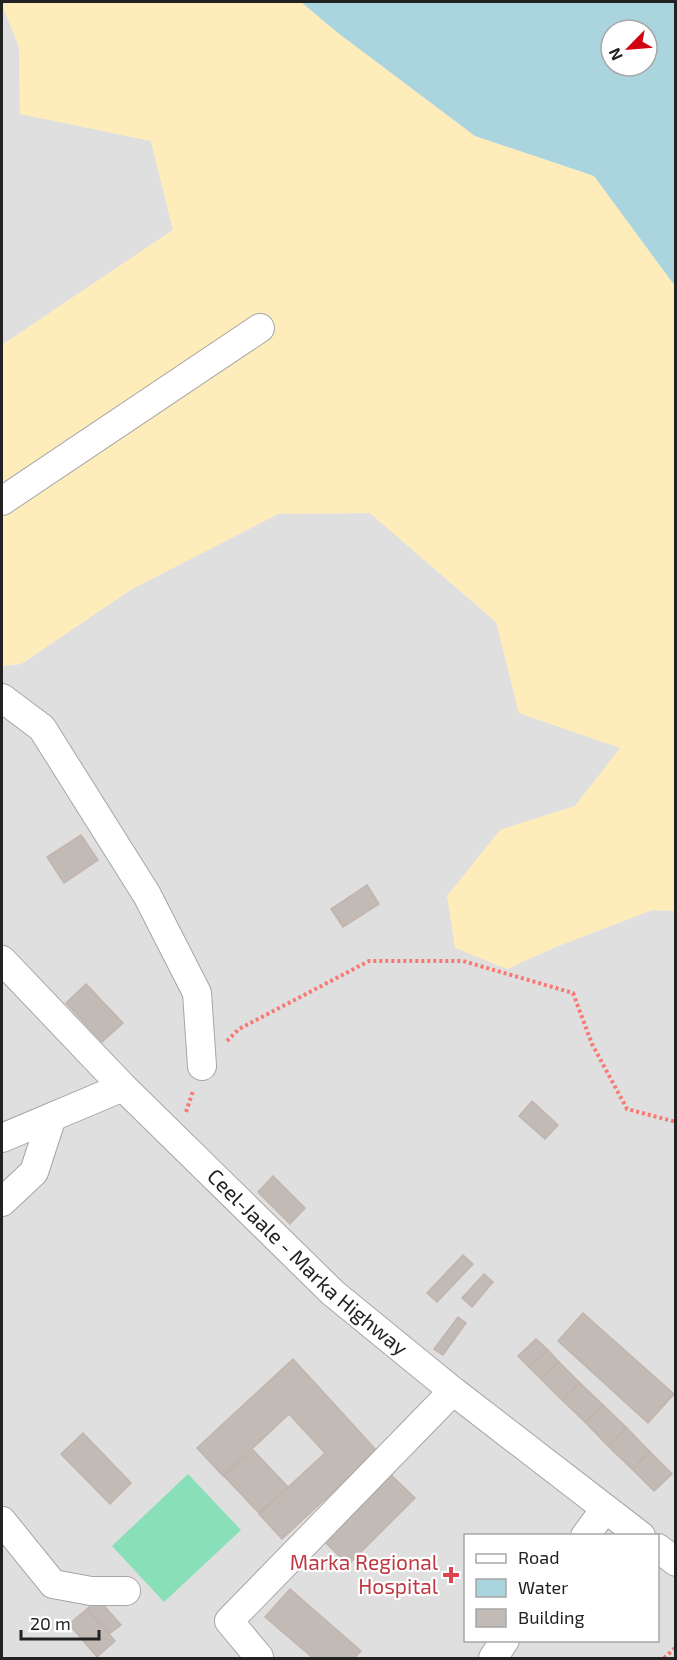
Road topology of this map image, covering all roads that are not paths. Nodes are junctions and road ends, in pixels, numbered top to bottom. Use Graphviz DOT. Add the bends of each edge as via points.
graph roads {
  1 [pos="260,328"];
  2 [pos="2,501"];
  3 [pos="2,698"];
  4 [pos="2,960"];
  5 [pos="202,1066"];
  6 [pos="123,1087"];
  7 [pos="2,1119"];
  8 [pos="41,1122"];
  9 [pos="2,1138"];
  10 [pos="2,1202"];
  11 [pos="453,1391"];
  12 [pos="605,1509"];
  13 [pos="2,1521"];
  14 [pos="586,1534"];
  15 [pos="638,1534"];
  16 [pos="659,1550"];
  17 [pos="675,1562"];
  18 [pos="126,1591"];
  19 [pos="504,1642"];
  20 [pos="261,1658"];
  21 [pos="493,1659"];
  1 -- 2 [label="street"];
  3 -- 5 [label="street" via="42,728 147,895 197,993"];
  4 -- 6 [label="street, Ceel-Jaale - Marka Highway"];
  6 -- 8 [label="street"];
  6 -- 11 [label="street, Ceel-Jaale - Marka Highway" via="333,1293"];
  7 -- 8 [label="street"];
  8 -- 9 [label="street"];
  8 -- 10 [label="street" via="34,1172"];
  11 -- 12 [label="street, Ceel-Jaale - Marka Highway"];
  11 -- 20 [label="street" via="229,1621"];
  12 -- 14 [label="street"];
  12 -- 15 [label="street, Ceel-Jaale - Marka Highway"];
  13 -- 18 [label="street" via="53,1584 91,1591"];
  16 -- 17 [label="street"];
  19 -- 21 [label="street"];
}
